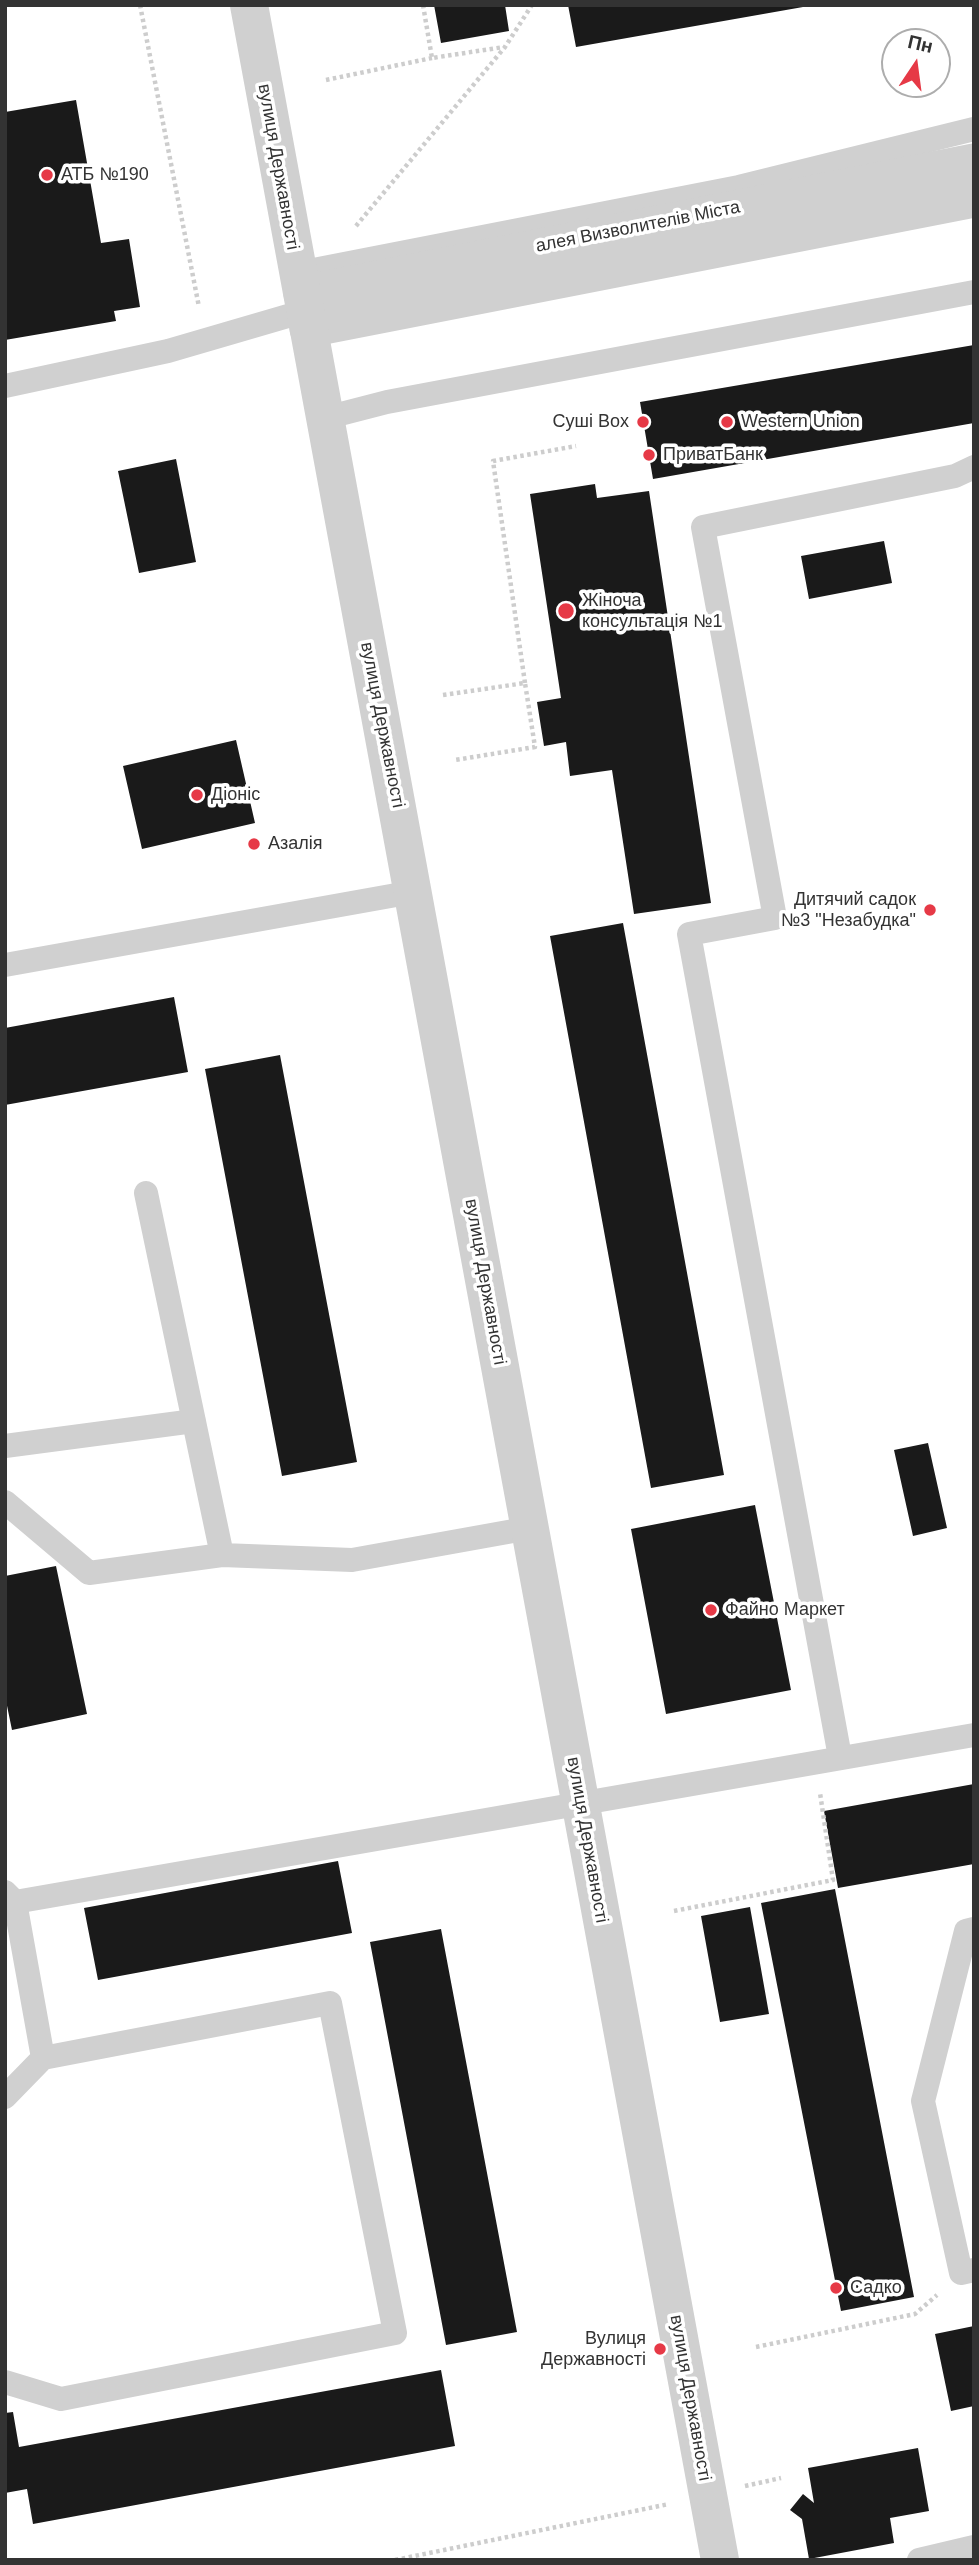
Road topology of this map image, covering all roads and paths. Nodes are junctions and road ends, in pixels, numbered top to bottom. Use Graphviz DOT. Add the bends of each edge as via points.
graph roads {
  1 [pos="140,5"];
  2 [pos="248,5"];
  3 [pos="423,5"];
  4 [pos="532,5"];
  5 [pos="505,47"];
  6 [pos="432,58"];
  7 [pos="326,80"];
  8 [pos="974,129"];
  9 [pos="974,162"];
  10 [pos="974,199"];
  11 [pos="355,229"];
  12 [pos="974,292"];
  13 [pos="303,302"];
  14 [pos="206,339"];
  15 [pos="5,386"];
  16 [pos="325,418"];
  17 [pos="576,446"];
  18 [pos="974,467"];
  19 [pos="526,683"];
  20 [pos="443,695"];
  21 [pos="456,760"];
  22 [pos="412,892"];
  23 [pos="5,965"];
  24 [pos="146,1193"];
  25 [pos="194,1421"];
  26 [pos="5,1446"];
  27 [pos="5,1502"];
  28 [pos="530,1528"];
  29 [pos="222,1555"];
  30 [pos="974,1735"];
  31 [pos="827,1759"];
  32 [pos="580,1802"];
  33 [pos="9,1898"];
  34 [pos="674,1911"];
  35 [pos="974,1929"];
  36 [pos="43,2058"];
  37 [pos="5,2097"];
  38 [pos="967,2271"];
  39 [pos="756,2347"];
  40 [pos="5,2382"];
  41 [pos="781,2478"];
  42 [pos="708,2495"];
  43 [pos="974,2547"];
  44 [pos="395,2560"];
  45 [pos="720,2560"];
  46 [pos="919,2560"];
  1 -- 14 [label="path"];
  2 -- 13 [label="street, вулиця Державності"];
  3 -- 6 [label="path"];
  4 -- 5 [label="path"];
  5 -- 6 [label="path"];
  5 -- 11 [label="path"];
  6 -- 7 [label="path"];
  8 -- 13 [label="lane"];
  9 -- 13 [label="street, алея Визволителів Міста"];
  10 -- 13 [label="street, алея Визволителів Міста"];
  12 -- 16 [label="lane" via="387,402"];
  13 -- 14 [label="lane"];
  13 -- 16 [label="street, вулиця Державності"];
  14 -- 15 [label="lane"];
  16 -- 22 [label="street, вулиця Державності"];
  17 -- 19 [label="path" via="493,461"];
  18 -- 31 [label="lane" via="955,476 703,527 775,918 689,934"];
  19 -- 20 [label="path"];
  19 -- 21 [label="path" via="535,747"];
  22 -- 23 [label="lane"];
  22 -- 28 [label="street, вулиця Державності"];
  24 -- 25 [label="lane"];
  25 -- 26 [label="lane"];
  25 -- 29 [label="lane"];
  27 -- 29 [label="lane" via="89,1573"];
  28 -- 29 [label="lane" via="352,1560"];
  28 -- 32 [label="street, вулиця Державності"];
  30 -- 31 [label="lane"];
  31 -- 32 [label="lane"];
  31 -- 34 [label="path" via="832,1880"];
  32 -- 33 [label="lane"];
  32 -- 42 [label="street, вулиця Державності"];
  33 -- 36 [label="lane"];
  35 -- 38 [label="lane" via="966,1931 923,2101"];
  36 -- 37 [label="lane"];
  36 -- 40 [label="lane" via="330,2003 395,2333 61,2399"];
  38 -- 39 [label="path" via="915,2314"];
  41 -- 42 [label="path"];
  42 -- 44 [label="path"];
  42 -- 45 [label="street, вулиця Державності"];
  43 -- 46 [label="lane"];
}
